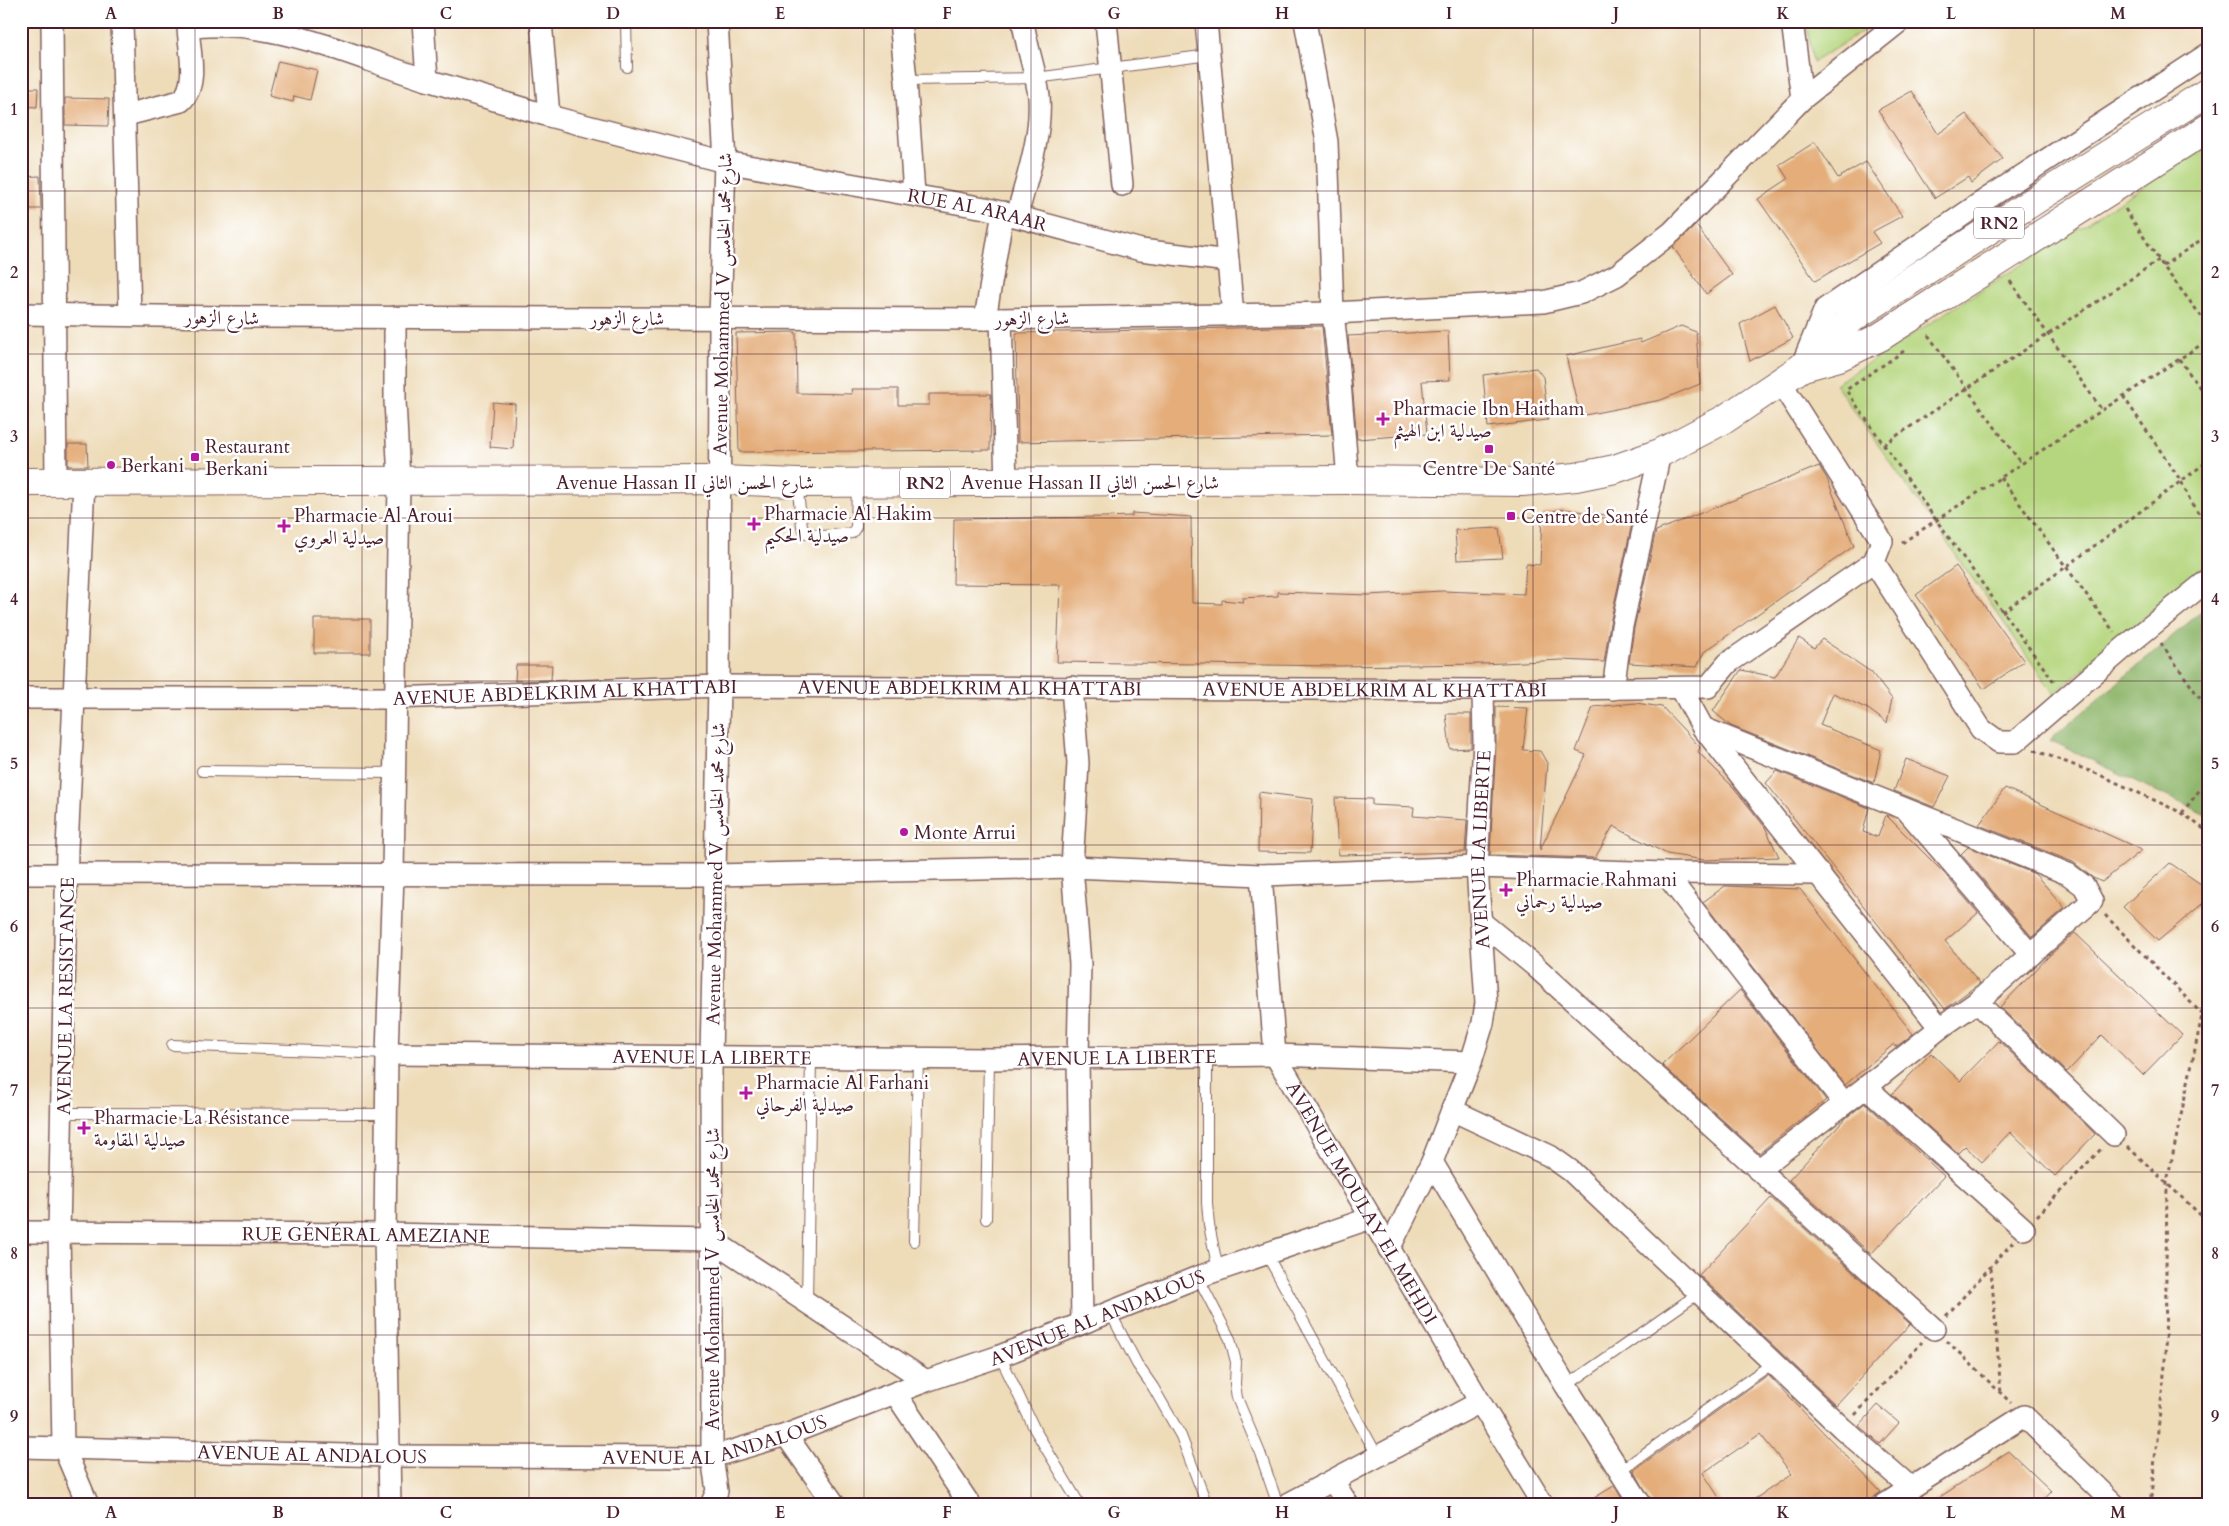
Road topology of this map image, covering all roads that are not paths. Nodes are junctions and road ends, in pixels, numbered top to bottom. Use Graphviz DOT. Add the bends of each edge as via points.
graph roads {
  1 [pos="52,21"];
  2 [pos="122,21"];
  3 [pos="423,21"];
  4 [pos="541,21"];
  5 [pos="626,21"];
  6 [pos="717,21"];
  7 [pos="900,21"];
  8 [pos="1023,21"];
  9 [pos="1106,21"];
  10 [pos="1206,21"];
  11 [pos="1305,21"];
  12 [pos="1792,21"];
  13 [pos="1900,21"];
  14 [pos="188,24"];
  15 [pos="281,27"];
  16 [pos="2208,54"];
  17 [pos="1209,55"];
  18 [pos="627,67"];
  19 [pos="1110,70"];
  20 [pos="1036,78"];
  21 [pos="427,80"];
  22 [pos="906,80"];
  23 [pos="2208,92"];
  24 [pos="1802,99"];
  25 [pos="126,115"];
  26 [pos="549,116"];
  27 [pos="2208,128"];
  28 [pos="725,162"];
  29 [pos="1122,185"];
  30 [pos="914,194"];
  31 [pos="1010,214"];
  32 [pos="1228,261"];
  33 [pos="1333,313"];
  34 [pos="21,314"];
  35 [pos="54,314"];
  36 [pos="130,315"];
  37 [pos="1233,315"];
  38 [pos="395,318"];
  39 [pos="720,318"];
  40 [pos="993,319"];
  41 [pos="1791,375"];
  42 [pos="1660,452"];
  43 [pos="720,480"];
  44 [pos="1348,480"];
  45 [pos="399,481"];
  46 [pos="21,482"];
  47 [pos="56,482"];
  48 [pos="84,482"];
  49 [pos="797,483"];
  50 [pos="858,483"];
  51 [pos="1006,483"];
  52 [pos="1874,562"];
  53 [pos="2208,580"];
  54 [pos="719,686"];
  55 [pos="1072,687"];
  56 [pos="1681,688"];
  57 [pos="1614,689"];
  58 [pos="1483,690"];
  59 [pos="21,698"];
  60 [pos="74,698"];
  61 [pos="394,698"];
  62 [pos="1703,728"];
  63 [pos="202,771"];
  64 [pos="394,774"];
  65 [pos="1907,811"];
  66 [pos="1072,867"];
  67 [pos="1477,867"];
  68 [pos="1665,873"];
  69 [pos="21,874"];
  70 [pos="393,874"];
  71 [pos="1820,874"];
  72 [pos="67,875"];
  73 [pos="715,875"];
  74 [pos="1260,875"];
  75 [pos="1481,922"];
  76 [pos="2031,955"];
  77 [pos="1977,1002"];
  78 [pos="1940,1028"];
  79 [pos="172,1046"];
  80 [pos="387,1054"];
  81 [pos="1275,1055"];
  82 [pos="1206,1056"];
  83 [pos="711,1057"];
  84 [pos="811,1058"];
  85 [pos="918,1058"];
  86 [pos="989,1059"];
  87 [pos="1078,1059"];
  88 [pos="1471,1062"];
  89 [pos="1866,1087"];
  90 [pos="1844,1103"];
  91 [pos="1452,1110"];
  92 [pos="63,1113"];
  93 [pos="387,1114"];
  94 [pos="2114,1135"];
  95 [pos="1432,1162"];
  96 [pos="1758,1170"];
  97 [pos="1371,1218"];
  98 [pos="986,1219"];
  99 [pos="2024,1229"];
  100 [pos="21,1232"];
  101 [pos="59,1233"];
  102 [pos="385,1234"];
  103 [pos="712,1240"];
  104 [pos="914,1241"];
  105 [pos="1389,1249"];
  106 [pos="1266,1254"];
  107 [pos="1218,1270"];
  108 [pos="1198,1277"];
  109 [pos="1699,1293"];
  110 [pos="807,1302"];
  111 [pos="1110,1312"];
  112 [pos="1082,1322"];
  113 [pos="1934,1329"];
  114 [pos="1000,1356"];
  115 [pos="1773,1363"];
  116 [pos="926,1381"];
  117 [pos="1566,1386"];
  118 [pos="895,1393"];
  119 [pos="1480,1402"];
  120 [pos="786,1435"];
  121 [pos="21,1446"];
  122 [pos="63,1446"];
  123 [pos="389,1456"];
  124 [pos="712,1457"];
  125 [pos="1378,1457"];
  126 [pos="1620,1471"];
  127 [pos="1333,1480"];
  128 [pos="1911,1488"];
  129 [pos="88,1505"];
  130 [pos="390,1505"];
  131 [pos="711,1505"];
  132 [pos="835,1505"];
  133 [pos="970,1505"];
  134 [pos="1080,1505"];
  135 [pos="1207,1505"];
  136 [pos="1278,1505"];
  137 [pos="1286,1505"];
  138 [pos="1348,1505"];
  139 [pos="1543,1505"];
  140 [pos="1641,1505"];
  141 [pos="1884,1505"];
  142 [pos="2115,1505"];
  1 -- 35 [label="street"];
  2 -- 25 [label="street"];
  3 -- 21 [label="street"];
  4 -- 26 [label="street"];
  5 -- 18 [label="lane"];
  6 -- 28 [label="street, Avenue Mohammed V شارع محمد الخامس"];
  7 -- 22 [label="street"];
  8 -- 20 [label="street"];
  9 -- 19 [label="street"];
  10 -- 17 [label="street"];
  11 -- 33 [label="street" via="1327,142"];
  12 -- 24 [label="street"];
  13 -- 24 [label="street, شارع الزهور"];
  14 -- 15 [label="street, RUE AL ARAAR"];
  14 -- 25 [label="street" via="192,83 188,95 182,101"];
  15 -- 21 [label="street, RUE AL ARAAR"];
  16 -- 41 [label="street" via="1978,204 1825,309"];
  17 -- 19 [label="lane"];
  17 -- 32 [label="street"];
  19 -- 20 [label="lane"];
  19 -- 29 [label="street"];
  20 -- 22 [label="lane"];
  20 -- 31 [label="street" via="1039,118 1034,149"];
  21 -- 26 [label="street, RUE AL ARAAR"];
  22 -- 30 [label="street"];
  23 -- 41 [label="main road, Avenue Hassan II شارع الحسن الثاني / RN2" via="1857,315"];
  24 -- 33 [label="street, شارع الزهور" via="1672,232 1618,275 1581,292 1543,302"];
  25 -- 36 [label="street"];
  26 -- 28 [label="street, RUE AL ARAAR"];
  27 -- 41 [label="main road, Avenue Hassan II شارع الحسن الثاني / RN2" via="1880,337"];
  28 -- 30 [label="street, RUE AL ARAAR"];
  28 -- 39 [label="street, Avenue Mohammed V شارع محمد الخامس"];
  30 -- 31 [label="street, RUE AL ARAAR"];
  31 -- 32 [label="street, RUE AL ARAAR" via="1141,250"];
  31 -- 40 [label="street"];
  32 -- 37 [label="street"];
  33 -- 37 [label="street, شارع الزهور"];
  33 -- 44 [label="street"];
  34 -- 35 [label="street, شارع الزهور"];
  35 -- 36 [label="street, شارع الزهور"];
  35 -- 47 [label="street"];
  36 -- 38 [label="street, شارع الزهور"];
  37 -- 40 [label="street, شارع الزهور"];
  38 -- 39 [label="street, شارع الزهور"];
  38 -- 45 [label="street"];
  39 -- 40 [label="street, شارع الزهور"];
  39 -- 43 [label="street, Avenue Mohammed V شارع محمد الخامس"];
  40 -- 51 [label="street"];
  41 -- 42 [label="main road, Avenue Hassan II شارع الحسن الثاني / RN2" via="1725,419"];
  41 -- 52 [label="street" via="1882,542"];
  42 -- 44 [label="main road, Avenue Hassan II شارع الحسن الثاني / RN2" via="1615,469 1576,477 1522,482"];
  42 -- 57 [label="street" via="1622,626"];
  43 -- 45 [label="main road, Avenue Hassan II شارع الحسن الثاني / RN2"];
  43 -- 49 [label="main road, Avenue Hassan II شارع الحسن الثاني / RN2"];
  43 -- 54 [label="street, Avenue Mohammed V شارع محمد الخامس"];
  44 -- 51 [label="main road, Avenue Hassan II شارع الحسن الثاني / RN2"];
  45 -- 48 [label="main road, Avenue Hassan II شارع الحسن الثاني / RN2"];
  45 -- 61 [label="street"];
  46 -- 47 [label="main road, Avenue Hassan II شارع الحسن الثاني / RN2"];
  47 -- 48 [label="main road, Avenue Hassan II شارع الحسن الثاني / RN2"];
  48 -- 60 [label="street, AVENUE LA RESISTANCE"];
  49 -- 50 [label="main road, Avenue Hassan II شارع الحسن الثاني / RN2"];
  49 -- 50 [label="lane" via="802,526 806,533 823,536 852,534 856,527"];
  50 -- 51 [label="main road, Avenue Hassan II شارع الحسن الثاني / RN2"];
  52 -- 53 [label="street" via="1980,729 1999,742 2015,742"];
  52 -- 56 [label="street, AVENUE ABDELKRIM AL KHATTABI" via="1728,663 1708,687"];
  54 -- 55 [label="street, AVENUE ABDELKRIM AL KHATTABI"];
  54 -- 61 [label="street, AVENUE ABDELKRIM AL KHATTABI"];
  54 -- 73 [label="street, Avenue Mohammed V شارع محمد الخامس"];
  55 -- 58 [label="street, AVENUE ABDELKRIM AL KHATTABI"];
  55 -- 66 [label="street" via="1078,763"];
  56 -- 57 [label="street, AVENUE ABDELKRIM AL KHATTABI"];
  56 -- 62 [label="street"];
  57 -- 58 [label="street, AVENUE ABDELKRIM AL KHATTABI"];
  58 -- 67 [label="street, AVENUE LA LIBERTE" via="1484,742"];
  59 -- 60 [label="street, AVENUE ABDELKRIM AL KHATTABI"];
  60 -- 61 [label="street, AVENUE ABDELKRIM AL KHATTABI"];
  60 -- 72 [label="street, AVENUE LA RESISTANCE"];
  61 -- 64 [label="street"];
  62 -- 65 [label="street"];
  62 -- 71 [label="street"];
  63 -- 64 [label="lane"];
  64 -- 70 [label="street"];
  65 -- 76 [label="street"];
  65 -- 76 [label="street" via="2068,874 2084,886 2092,901"];
  66 -- 73 [label="street"];
  66 -- 74 [label="street"];
  66 -- 87 [label="street" via="1080,964"];
  67 -- 68 [label="street"];
  67 -- 74 [label="street"];
  67 -- 75 [label="street, AVENUE LA LIBERTE"];
  68 -- 71 [label="street"];
  68 -- 90 [label="street"];
  69 -- 72 [label="street"];
  70 -- 72 [label="street"];
  70 -- 73 [label="street"];
  70 -- 80 [label="street"];
  71 -- 78 [label="street"];
  72 -- 92 [label="street, AVENUE LA RESISTANCE"];
  73 -- 83 [label="street, Avenue Mohammed V شارع محمد الخامس"];
  74 -- 81 [label="street, AVENUE MOULAY EL MEHDI"];
  75 -- 88 [label="street, AVENUE LA LIBERTE" via="1486,1003 1484,1023"];
  75 -- 96 [label="street" via="1535,966"];
  76 -- 77 [label="street"];
  77 -- 78 [label="street"];
  77 -- 94 [label="street"];
  78 -- 89 [label="street"];
  79 -- 80 [label="lane"];
  80 -- 83 [label="street, AVENUE LA LIBERTE"];
  80 -- 93 [label="street"];
  81 -- 82 [label="street, AVENUE LA LIBERTE"];
  81 -- 88 [label="street, AVENUE LA LIBERTE"];
  81 -- 97 [label="street, AVENUE MOULAY EL MEHDI"];
  82 -- 87 [label="street, AVENUE LA LIBERTE"];
  82 -- 107 [label="lane" via="1207,1203"];
  83 -- 84 [label="street, AVENUE LA LIBERTE"];
  83 -- 103 [label="street, Avenue Mohammed V شارع محمد الخامس"];
  84 -- 85 [label="street, AVENUE LA LIBERTE"];
  84 -- 110 [label="lane"];
  85 -- 86 [label="street, AVENUE LA LIBERTE"];
  85 -- 104 [label="lane"];
  86 -- 87 [label="street, AVENUE LA LIBERTE"];
  86 -- 98 [label="lane"];
  87 -- 112 [label="street"];
  88 -- 91 [label="street"];
  89 -- 90 [label="street"];
  89 -- 99 [label="street"];
  90 -- 96 [label="street"];
  91 -- 95 [label="street"];
  91 -- 109 [label="street" via="1562,1164"];
  92 -- 93 [label="lane"];
  92 -- 101 [label="street, AVENUE LA RESISTANCE"];
  93 -- 102 [label="street"];
  95 -- 105 [label="street"];
  95 -- 117 [label="street"];
  96 -- 113 [label="street"];
  97 -- 105 [label="street, AVENUE MOULAY EL MEHDI"];
  97 -- 106 [label="street, AVENUE AL ANDALOUS"];
  100 -- 101 [label="street, RUE GÉNÉRAL AMEZIANE"];
  101 -- 102 [label="street, RUE GÉNÉRAL AMEZIANE"];
  101 -- 122 [label="street, AVENUE LA RESISTANCE"];
  102 -- 103 [label="street, RUE GÉNÉRAL AMEZIANE"];
  102 -- 123 [label="street"];
  103 -- 110 [label="street"];
  103 -- 124 [label="street, Avenue Mohammed V شارع محمد الخامس"];
  105 -- 119 [label="street, AVENUE MOULAY EL MEHDI"];
  106 -- 107 [label="street, AVENUE AL ANDALOUS"];
  106 -- 125 [label="lane"];
  107 -- 108 [label="street, AVENUE AL ANDALOUS"];
  108 -- 111 [label="street, AVENUE AL ANDALOUS"];
  108 -- 136 [label="lane" via="1230,1339 1236,1362 1237,1398"];
  109 -- 115 [label="street"];
  109 -- 117 [label="lane"];
  110 -- 116 [label="street"];
  111 -- 112 [label="street, AVENUE AL ANDALOUS"];
  111 -- 135 [label="lane" via="1181,1436"];
  112 -- 114 [label="street, AVENUE AL ANDALOUS"];
  114 -- 116 [label="street, AVENUE AL ANDALOUS"];
  114 -- 134 [label="lane" via="1035,1430"];
  115 -- 126 [label="lane"];
  115 -- 128 [label="street"];
  116 -- 118 [label="street, AVENUE AL ANDALOUS"];
  117 -- 126 [label="street"];
  118 -- 120 [label="street, AVENUE AL ANDALOUS"];
  118 -- 133 [label="street"];
  119 -- 125 [label="street"];
  119 -- 139 [label="street, AVENUE MOULAY EL MEHDI"];
  120 -- 124 [label="street, AVENUE AL ANDALOUS"];
  120 -- 132 [label="street"];
  121 -- 122 [label="street, AVENUE AL ANDALOUS"];
  122 -- 123 [label="street, AVENUE AL ANDALOUS"];
  122 -- 129 [label="street, AVENUE LA RESISTANCE"];
  123 -- 124 [label="street, AVENUE AL ANDALOUS"];
  123 -- 130 [label="street"];
  124 -- 131 [label="street, Avenue Mohammed V شارع محمد الخامس" via="717,1491"];
  125 -- 127 [label="street"];
  126 -- 140 [label="street"];
  127 -- 137 [label="street"];
  127 -- 138 [label="street"];
  128 -- 141 [label="street"];
  128 -- 142 [label="street" via="2024,1416"];
}
